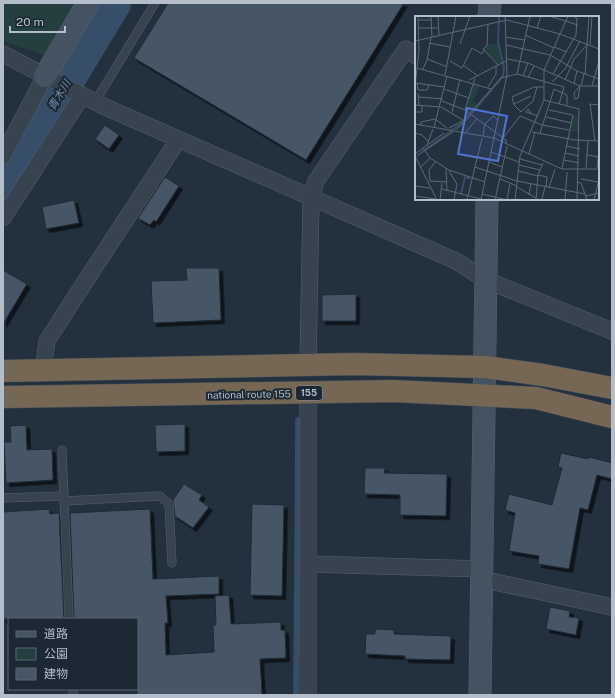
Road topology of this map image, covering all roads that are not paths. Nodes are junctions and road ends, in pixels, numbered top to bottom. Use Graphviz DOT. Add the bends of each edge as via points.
graph roads {
  1 [pos="88,3"];
  2 [pos="155,3"];
  3 [pos="490,3"];
  4 [pos="489,16"];
  5 [pos="3,54"];
  6 [pos="415,55"];
  7 [pos="49,78"];
  8 [pos="85,97"];
  9 [pos="178,140"];
  10 [pos="3,156"];
  11 [pos="311,198"];
  12 [pos="487,200"];
  13 [pos="3,218"];
  14 [pos="486,280"];
  15 [pos="612,331"];
  16 [pos="308,365"];
  17 [pos="485,367"];
  18 [pos="3,371"];
  19 [pos="43,371"];
  20 [pos="612,388"];
  21 [pos="308,393"];
  22 [pos="484,395"];
  23 [pos="3,397"];
  24 [pos="612,417"];
  25 [pos="62,450"];
  26 [pos="3,498"];
  27 [pos="64,498"];
  28 [pos="172,563"];
  29 [pos="308,564"];
  30 [pos="482,574"];
  31 [pos="612,607"];
  32 [pos="70,618"];
  33 [pos="308,695"];
  34 [pos="480,695"];
  1 -- 7 [label="street"];
  2 -- 8 [label="lane"];
  3 -- 4 [label="street"];
  5 -- 7 [label="street"];
  6 -- 11 [label="street" via="406,48 316,181"];
  7 -- 8 [label="street"];
  7 -- 10 [label="street"];
  8 -- 9 [label="street"];
  8 -- 13 [label="street"];
  9 -- 11 [label="street"];
  9 -- 19 [label="street" via="47,341"];
  11 -- 14 [label="street" via="456,261"];
  11 -- 16 [label="street"];
  12 -- 14 [label="street"];
  14 -- 15 [label="street"];
  14 -- 17 [label="street"];
  16 -- 17 [label="highway"];
  16 -- 19 [label="highway"];
  17 -- 20 [label="highway"];
  17 -- 22 [label="street"];
  18 -- 19 [label="highway"];
  21 -- 22 [label="highway, national route 155 / 155" via="394,391"];
  21 -- 23 [label="highway, national route 155 / 155"];
  21 -- 29 [label="street"];
  22 -- 24 [label="highway, national route 155 / 155" via="536,398"];
  22 -- 30 [label="street"];
  25 -- 27 [label="lane"];
  26 -- 27 [label="lane"];
  27 -- 28 [label="lane" via="160,496 169,504"];
  27 -- 32 [label="lane"];
  29 -- 30 [label="street"];
  29 -- 33 [label="street"];
  30 -- 31 [label="street"];
  30 -- 34 [label="street"];
}
